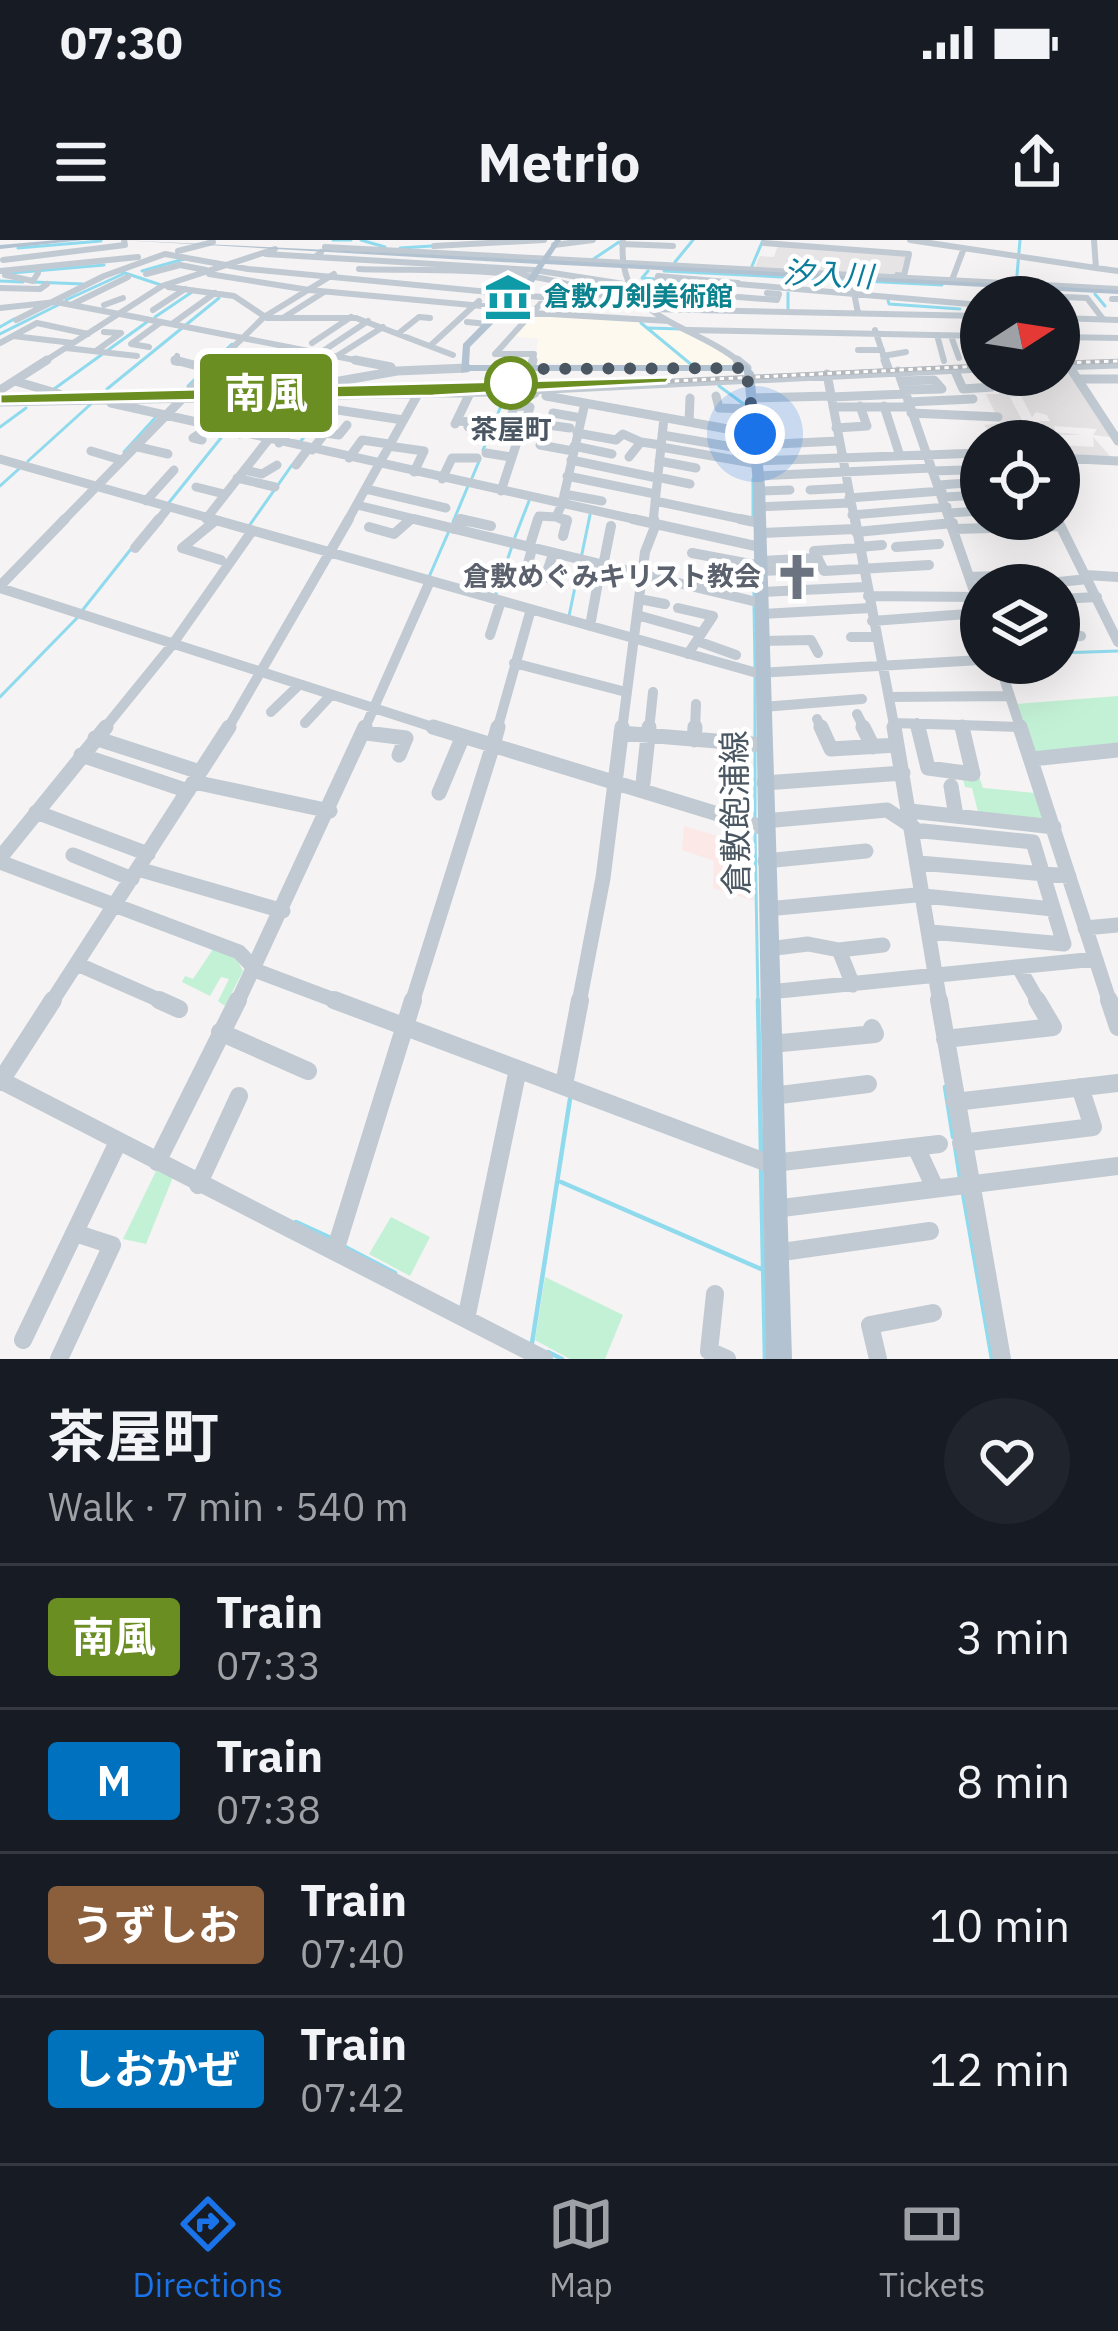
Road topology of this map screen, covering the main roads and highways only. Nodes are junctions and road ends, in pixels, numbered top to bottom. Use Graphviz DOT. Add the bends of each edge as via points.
graph roads {
  1 [pos="74,240"];
  2 [pos="123,240"];
  3 [pos="146,242"];
  4 [pos="556,243"];
  5 [pos="207,244"];
  6 [pos="1,248"];
  7 [pos="540,266"];
  8 [pos="960,287"];
  9 [pos="1080,292"];
  10 [pos="1117,295"];
  11 [pos="578,366"];
  12 [pos="531,367"];
  13 [pos="485,368"];
  14 [pos="465,369"];
  15 [pos="510,369"];
  16 [pos="626,374"];
  17 [pos="778,1359"];
  1 -- 6 [label="main road"];
  2 -- 3 [label="main road"];
  3 -- 5 [label="main road"];
  4 -- 7 [label="main road"];
  5 -- 7 [label="main road"];
  7 -- 8 [label="main road" via="618,265 738,282 850,277"];
  7 -- 14 [label="main road" via="468,345"];
  9 -- 10 [label="main road"];
  11 -- 12 [label="main road"];
  11 -- 12 [label="main road"];
  11 -- 16 [label="main road"];
  11 -- 16 [label="main road"];
  12 -- 13 [label="main road"];
  12 -- 15 [label="main road"];
  13 -- 14 [label="main road"];
  13 -- 15 [label="main road"];
  14 -- 15 [label="main road"];
  16 -- 17 [label="main road, 倉敷飽浦線" via="684,369 749,397"];
}
